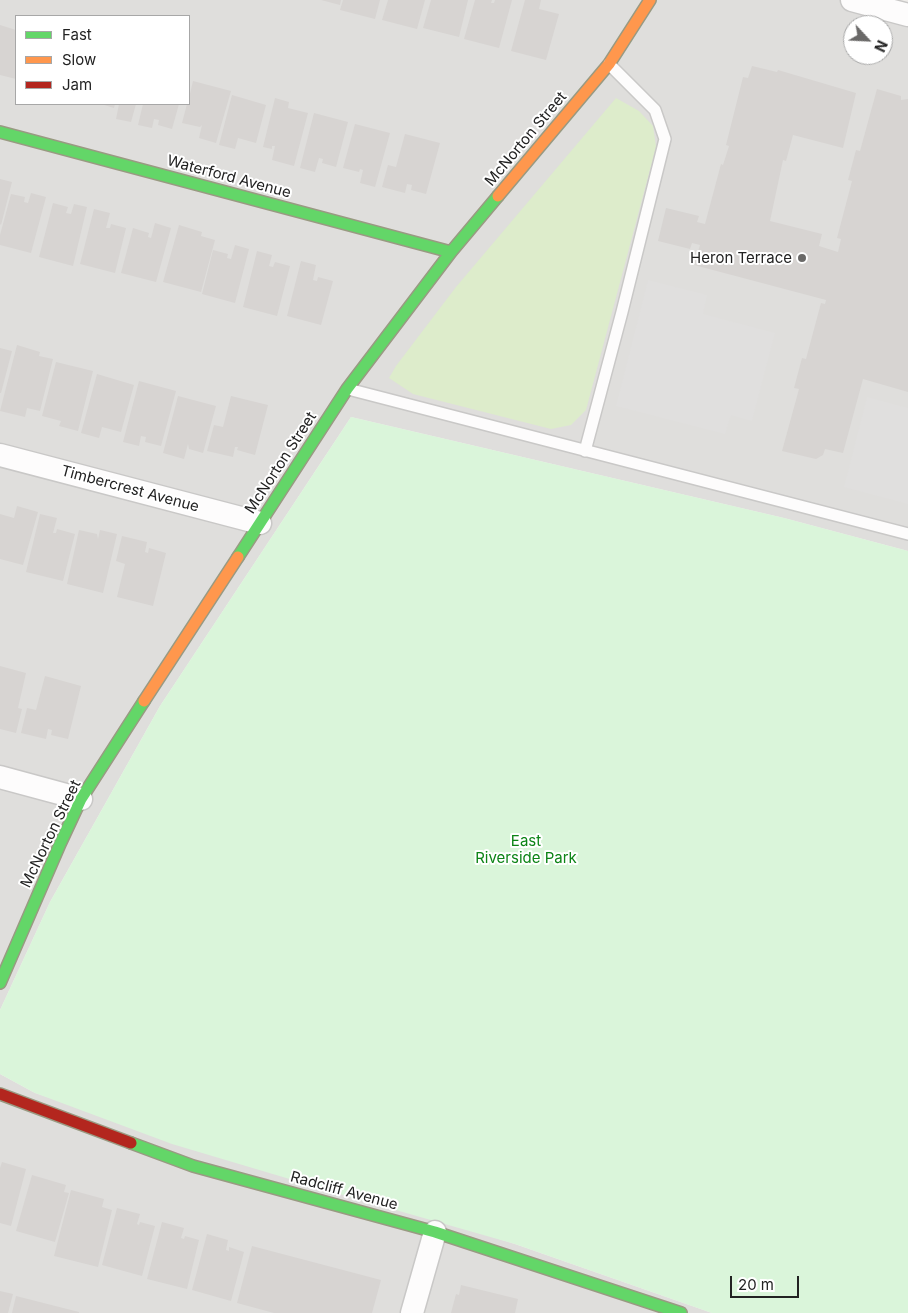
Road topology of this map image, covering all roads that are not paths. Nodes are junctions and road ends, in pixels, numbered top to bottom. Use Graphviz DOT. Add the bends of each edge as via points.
graph roads {
  1 [pos="650,0"];
  2 [pos="852,0"];
  3 [pos="908,15"];
  4 [pos="609,64"];
  5 [pos="0,132"];
  6 [pos="451,252"];
  7 [pos="347,389"];
  8 [pos="585,451"];
  9 [pos="0,455"];
  10 [pos="260,523"];
  11 [pos="908,534"];
  12 [pos="0,777"];
  13 [pos="81,799"];
  14 [pos="0,983"];
  15 [pos="0,1094"];
  16 [pos="435,1232"];
  17 [pos="676,1312"];
  18 [pos="412,1313"];
  1 -- 4 [label="street, McNorton Street"];
  2 -- 3 [label="street"];
  4 -- 6 [label="street, McNorton Street"];
  4 -- 8 [label="lane" via="654,110 665,139"];
  5 -- 6 [label="street, Waterford Avenue"];
  6 -- 7 [label="street, McNorton Street"];
  7 -- 8 [label="lane"];
  7 -- 10 [label="street, McNorton Street"];
  8 -- 11 [label="lane"];
  9 -- 10 [label="street, Timbercrest Avenue"];
  10 -- 13 [label="street, McNorton Street"];
  12 -- 13 [label="street"];
  13 -- 14 [label="street, McNorton Street"];
  15 -- 16 [label="street, Radcliff Avenue" via="193,1166"];
  16 -- 17 [label="street, Radcliff Avenue"];
  16 -- 18 [label="street"];
}
